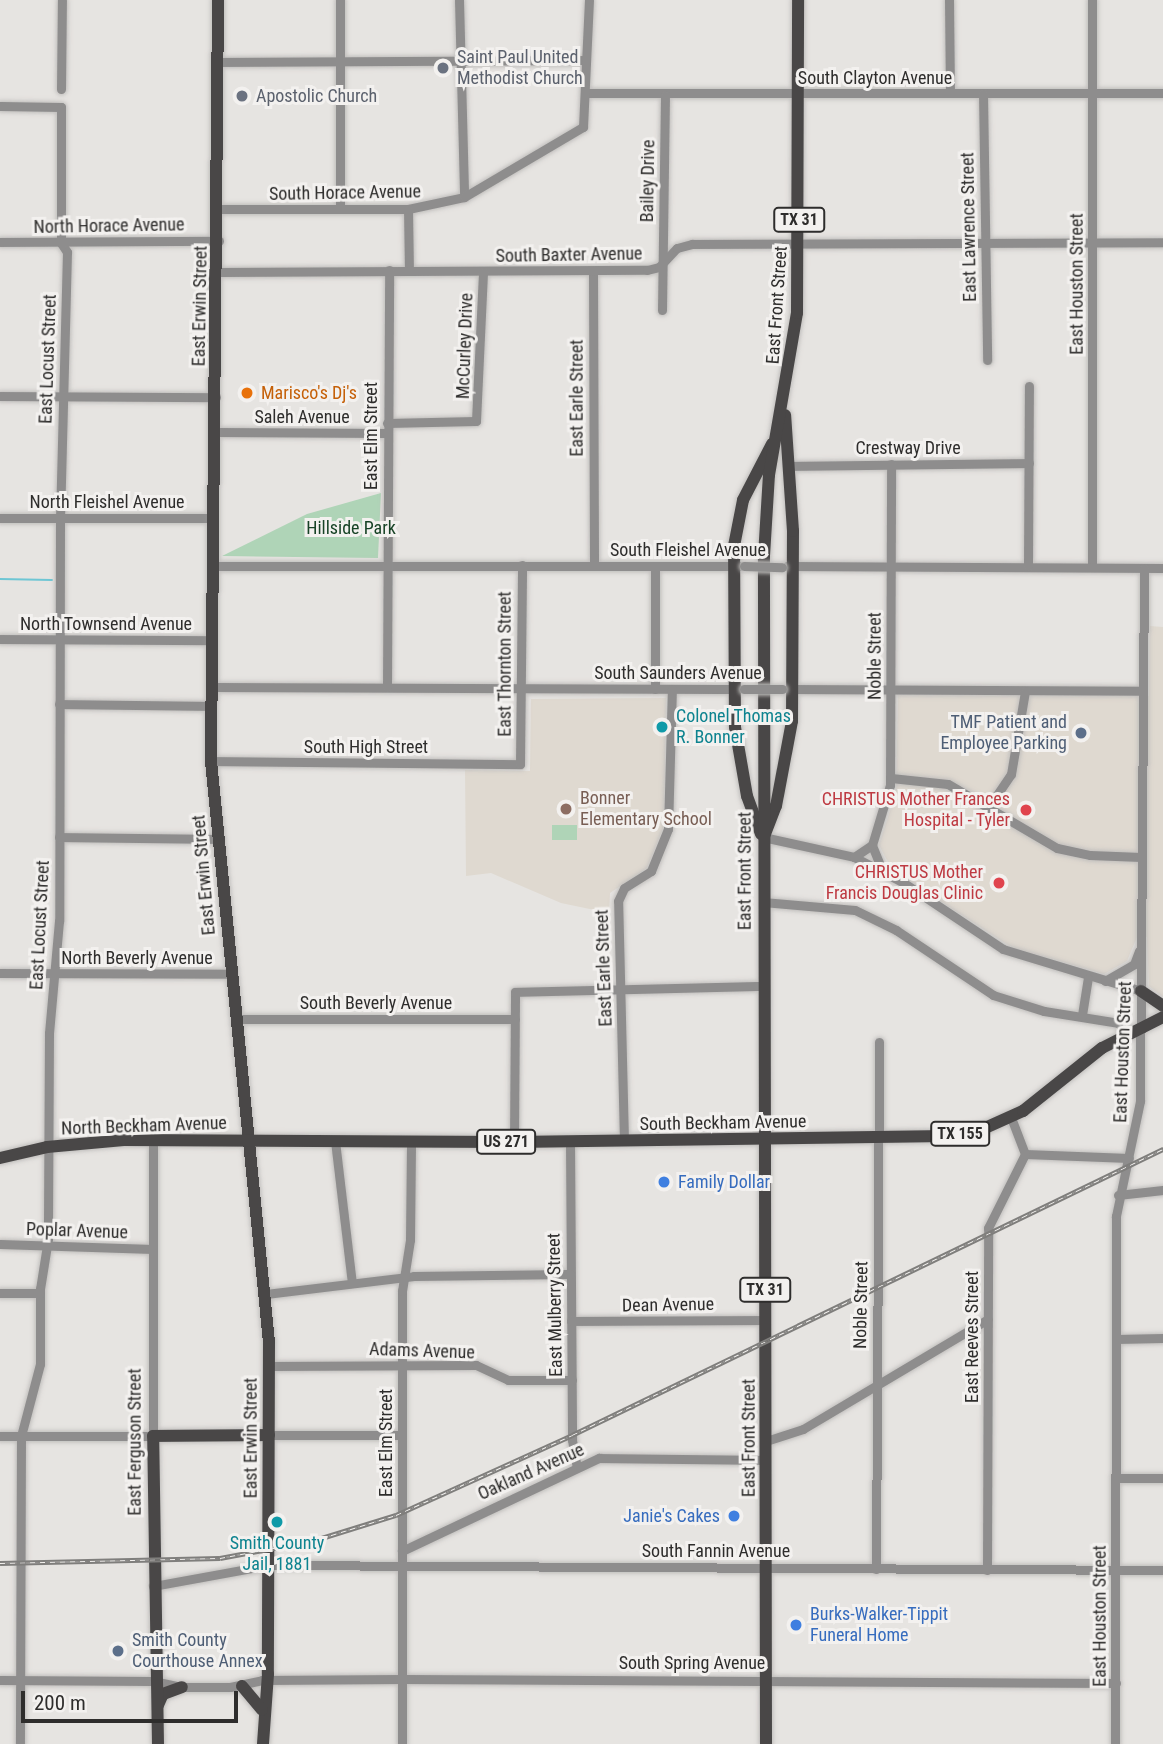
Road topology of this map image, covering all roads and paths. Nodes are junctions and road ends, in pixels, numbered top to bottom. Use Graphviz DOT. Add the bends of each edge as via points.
graph roads {
  1 [pos="62,0"];
  2 [pos="218,0"];
  3 [pos="340,0"];
  4 [pos="459,0"];
  5 [pos="589,0"];
  6 [pos="798,0"];
  7 [pos="949,0"];
  8 [pos="1092,0"];
  9 [pos="586,60"];
  10 [pos="219,62"];
  11 [pos="341,62"];
  12 [pos="460,62"];
  13 [pos="61,89"];
  14 [pos="586,93"];
  15 [pos="950,93"];
  16 [pos="983,93"];
  17 [pos="1092,93"];
  18 [pos="1163,93"];
  19 [pos="799,94"];
  20 [pos="666,95"];
  21 [pos="0,106"];
  22 [pos="464,197"];
  23 [pos="220,209"];
  24 [pos="341,209"];
  25 [pos="408,209"];
  26 [pos="219,241"];
  27 [pos="0,242"];
  28 [pos="799,242"];
  29 [pos="1092,242"];
  30 [pos="1163,242"];
  31 [pos="61,243"];
  32 [pos="985,243"];
  33 [pos="662,264"];
  34 [pos="389,270"];
  35 [pos="409,271"];
  36 [pos="593,271"];
  37 [pos="219,272"];
  38 [pos="483,272"];
  39 [pos="663,310"];
  40 [pos="986,360"];
  41 [pos="786,384"];
  42 [pos="1029,386"];
  43 [pos="0,396"];
  44 [pos="62,396"];
  45 [pos="216,397"];
  46 [pos="476,421"];
  47 [pos="387,428"];
  48 [pos="216,432"];
  49 [pos="775,439"];
  50 [pos="1029,463"];
  51 [pos="891,464"];
  52 [pos="788,466"];
  53 [pos="0,518"];
  54 [pos="60,518"];
  55 [pos="214,518"];
  56 [pos="522,565"];
  57 [pos="213,566"];
  58 [pos="387,566"];
  59 [pos="594,566"];
  60 [pos="656,566"];
  61 [pos="739,566"];
  62 [pos="788,566"];
  63 [pos="891,566"];
  64 [pos="1028,566"];
  65 [pos="1092,567"];
  66 [pos="1144,568"];
  67 [pos="1163,568"];
  68 [pos="0,639"];
  69 [pos="61,640"];
  70 [pos="213,640"];
  71 [pos="212,687"];
  72 [pos="387,687"];
  73 [pos="521,688"];
  74 [pos="655,689"];
  75 [pos="672,689"];
  76 [pos="739,689"];
  77 [pos="788,690"];
  78 [pos="891,690"];
  79 [pos="1025,691"];
  80 [pos="1143,691"];
  81 [pos="59,704"];
  82 [pos="212,706"];
  83 [pos="211,761"];
  84 [pos="520,764"];
  85 [pos="891,778"];
  86 [pos="988,808"];
  87 [pos="59,837"];
  88 [pos="763,837"];
  89 [pos="218,839"];
  90 [pos="872,845"];
  91 [pos="854,857"];
  92 [pos="1141,857"];
  93 [pos="882,870"];
  94 [pos="763,902"];
  95 [pos="1140,947"];
  96 [pos="0,974"];
  97 [pos="54,974"];
  98 [pos="232,974"];
  99 [pos="1088,978"];
  100 [pos="1105,982"];
  101 [pos="762,986"];
  102 [pos="621,990"];
  103 [pos="1141,991"];
  104 [pos="1163,1006"];
  105 [pos="1082,1015"];
  106 [pos="1163,1017"];
  107 [pos="237,1019"];
  108 [pos="515,1019"];
  109 [pos="1141,1025"];
  110 [pos="1125,1034"];
  111 [pos="879,1042"];
  112 [pos="1011,1117"];
  113 [pos="153,1139"];
  114 [pos="764,1139"];
  115 [pos="880,1139"];
  116 [pos="248,1140"];
  117 [pos="335,1141"];
  118 [pos="570,1141"];
  119 [pos="624,1141"];
  120 [pos="411,1142"];
  121 [pos="514,1142"];
  122 [pos="47,1147"];
  123 [pos="1025,1154"];
  124 [pos="0,1157"];
  125 [pos="1129,1158"];
  126 [pos="1163,1190"];
  127 [pos="1118,1195"];
  128 [pos="0,1244"];
  129 [pos="48,1248"];
  130 [pos="153,1250"];
  131 [pos="570,1274"];
  132 [pos="403,1277"];
  133 [pos="352,1283"];
  134 [pos="0,1293"];
  135 [pos="40,1293"];
  136 [pos="266,1294"];
  137 [pos="988,1319"];
  138 [pos="765,1320"];
  139 [pos="571,1321"];
  140 [pos="1163,1338"];
  141 [pos="1116,1339"];
  142 [pos="402,1364"];
  143 [pos="269,1366"];
  144 [pos="572,1380"];
  145 [pos="875,1384"];
  146 [pos="269,1435"];
  147 [pos="402,1435"];
  148 [pos="0,1436"];
  149 [pos="20,1436"];
  150 [pos="153,1436"];
  151 [pos="766,1441"];
  152 [pos="766,1460"];
  153 [pos="577,1468"];
  154 [pos="1116,1478"];
  155 [pos="1163,1478"];
  156 [pos="402,1551"];
  157 [pos="269,1565"];
  158 [pos="402,1565"];
  159 [pos="766,1567"];
  160 [pos="876,1569"];
  161 [pos="987,1570"];
  162 [pos="1116,1570"];
  163 [pos="1163,1570"];
  164 [pos="153,1586"];
  165 [pos="402,1679"];
  166 [pos="766,1679"];
  167 [pos="0,1680"];
  168 [pos="20,1680"];
  169 [pos="268,1680"];
  170 [pos="153,1681"];
  171 [pos="1116,1683"];
  172 [pos="242,1686"];
  173 [pos="182,1687"];
  174 [pos="158,1705"];
  175 [pos="263,1714"];
  176 [pos="20,1744"];
  177 [pos="158,1744"];
  178 [pos="263,1744"];
  179 [pos="402,1744"];
  180 [pos="766,1744"];
  181 [pos="1115,1744"];
  1 -- 13 [label="street"];
  2 -- 10 [label="main road, East Erwin Street"];
  3 -- 11 [label="street"];
  4 -- 12 [label="street"];
  5 -- 9 [label="street"];
  6 -- 19 [label="main road, East Front Street / TX 31"];
  7 -- 15 [label="street"];
  8 -- 17 [label="street, East Houston Street"];
  9 -- 12 [label="street"];
  9 -- 14 [label="street"];
  10 -- 11 [label="street"];
  10 -- 23 [label="main road, East Erwin Street"];
  11 -- 12 [label="street"];
  11 -- 24 [label="street"];
  12 -- 22 [label="street"];
  14 -- 20 [label="street, South Clayton Avenue"];
  14 -- 22 [label="street, South Horace Avenue" via="583,127"];
  15 -- 16 [label="street, South Clayton Avenue"];
  15 -- 19 [label="street, South Clayton Avenue"];
  16 -- 17 [label="street, South Clayton Avenue"];
  16 -- 32 [label="street, East Lawrence Street"];
  17 -- 18 [label="street, South Clayton Avenue"];
  17 -- 29 [label="street, East Houston Street"];
  19 -- 20 [label="street, South Clayton Avenue"];
  19 -- 28 [label="main road, East Front Street / TX 31"];
  20 -- 33 [label="street, Bailey Drive"];
  21 -- 31 [label="street, East Locust Street" via="61,107"];
  22 -- 25 [label="street, South Horace Avenue"];
  23 -- 24 [label="street, South Horace Avenue"];
  23 -- 26 [label="main road, East Erwin Street"];
  24 -- 25 [label="street, South Horace Avenue"];
  25 -- 35 [label="street"];
  26 -- 31 [label="street, North Horace Avenue"];
  26 -- 37 [label="main road, East Erwin Street"];
  27 -- 31 [label="street, North Horace Avenue"];
  28 -- 32 [label="street, South Baxter Avenue"];
  28 -- 33 [label="street, South Baxter Avenue" via="688,245 672,252"];
  28 -- 41 [label="main road, East Front Street / TX 31" via="797,313"];
  29 -- 30 [label="street, South Baxter Avenue"];
  29 -- 32 [label="street, South Baxter Avenue"];
  29 -- 65 [label="street, East Houston Street"];
  31 -- 44 [label="street, East Locust Street" via="67,252"];
  32 -- 40 [label="street, East Lawrence Street"];
  33 -- 36 [label="street, South Baxter Avenue" via="651,270"];
  33 -- 39 [label="street, Bailey Drive"];
  34 -- 35 [label="street, South Baxter Avenue"];
  34 -- 37 [label="street, South Baxter Avenue"];
  34 -- 47 [label="street, East Elm Street"];
  35 -- 38 [label="street, South Baxter Avenue"];
  36 -- 38 [label="street, South Baxter Avenue"];
  36 -- 59 [label="street, East Earle Street"];
  37 -- 45 [label="main road, East Erwin Street"];
  38 -- 46 [label="street, McCurley Drive"];
  41 -- 49 [label="main road, East Front Street / TX 31"];
  41 -- 52 [label="main road"];
  42 -- 50 [label="street"];
  43 -- 44 [label="street"];
  44 -- 45 [label="street"];
  44 -- 54 [label="street, East Locust Street"];
  45 -- 48 [label="main road, East Erwin Street"];
  46 -- 47 [label="street, Saleh Avenue"];
  47 -- 48 [label="street, Saleh Avenue"];
  47 -- 58 [label="street, East Elm Street"];
  48 -- 55 [label="main road, East Erwin Street"];
  49 -- 61 [label="main road" via="739,514"];
  49 -- 88 [label="main road, East Front Street / TX 31" via="764,556"];
  50 -- 51 [label="street, Crestway Drive"];
  50 -- 64 [label="street"];
  51 -- 52 [label="street, Crestway Drive"];
  51 -- 63 [label="street, Noble Street"];
  52 -- 62 [label="main road"];
  53 -- 54 [label="street, North Fleishel Avenue"];
  54 -- 55 [label="street, North Fleishel Avenue"];
  54 -- 69 [label="street, East Locust Street"];
  55 -- 57 [label="main road, East Erwin Street"];
  56 -- 58 [label="street, South Fleishel Avenue"];
  56 -- 59 [label="street, South Fleishel Avenue"];
  56 -- 73 [label="street, East Thornton Street"];
  57 -- 58 [label="street, South Fleishel Avenue"];
  57 -- 70 [label="main road, East Erwin Street"];
  58 -- 72 [label="street, East Elm Street"];
  59 -- 60 [label="street, South Fleishel Avenue"];
  60 -- 61 [label="street, South Fleishel Avenue"];
  60 -- 74 [label="street"];
  61 -- 62 [label="street, South Fleishel Avenue, bridge"];
  61 -- 76 [label="main road"];
  62 -- 63 [label="street, South Fleishel Avenue"];
  62 -- 77 [label="main road"];
  63 -- 64 [label="street, South Fleishel Avenue"];
  63 -- 78 [label="street, Noble Street"];
  64 -- 65 [label="street, South Fleishel Avenue"];
  65 -- 66 [label="street, South Fleishel Avenue"];
  66 -- 67 [label="street, South Fleishel Avenue"];
  66 -- 80 [label="street, East Houston Street"];
  68 -- 69 [label="street, North Townsend Avenue"];
  69 -- 70 [label="street, North Townsend Avenue"];
  69 -- 81 [label="street, East Locust Street"];
  70 -- 71 [label="main road, East Erwin Street"];
  71 -- 72 [label="street, South Saunders Avenue"];
  71 -- 82 [label="main road, East Erwin Street"];
  72 -- 73 [label="street, South Saunders Avenue"];
  73 -- 74 [label="street, South Saunders Avenue"];
  73 -- 84 [label="street, East Thornton Street"];
  74 -- 75 [label="street, South Saunders Avenue"];
  75 -- 76 [label="street, South Saunders Avenue"];
  75 -- 102 [label="street, East Earle Street" via="670,821 651,872 619,896"];
  76 -- 77 [label="street, South Saunders Avenue, bridge"];
  76 -- 88 [label="main road" via="745,784"];
  77 -- 78 [label="street, South Saunders Avenue"];
  77 -- 88 [label="main road" via="790,744 776,806"];
  78 -- 79 [label="street, South Saunders Avenue"];
  78 -- 85 [label="street, Noble Street"];
  79 -- 80 [label="street, South Saunders Avenue"];
  79 -- 86 [label="street" via="1011,774"];
  80 -- 92 [label="street, East Houston Street"];
  81 -- 82 [label="street"];
  81 -- 87 [label="street, East Locust Street"];
  82 -- 83 [label="main road, East Erwin Street"];
  83 -- 84 [label="street, South High Street"];
  83 -- 89 [label="main road, East Erwin Street"];
  85 -- 86 [label="street" via="939,781"];
  85 -- 90 [label="street, Noble Street"];
  86 -- 92 [label="street" via="1057,848 1101,857"];
  87 -- 89 [label="street"];
  87 -- 97 [label="street, East Locust Street"];
  88 -- 91 [label="street"];
  88 -- 94 [label="main road, East Front Street / TX 31"];
  89 -- 98 [label="main road, East Erwin Street"];
  90 -- 91 [label="street"];
  90 -- 93 [label="street"];
  91 -- 93 [label="street"];
  92 -- 95 [label="street, East Houston Street"];
  93 -- 99 [label="street" via="984,939 1029,960"];
  94 -- 101 [label="main road, East Front Street / TX 31"];
  94 -- 105 [label="street" via="855,910 896,930 993,995 1032,1009"];
  95 -- 100 [label="street" via="1133,964"];
  95 -- 103 [label="street, East Houston Street"];
  96 -- 97 [label="street, North Beverly Avenue"];
  97 -- 98 [label="street, North Beverly Avenue"];
  97 -- 122 [label="street, East Locust Street"];
  98 -- 107 [label="main road, East Erwin Street"];
  99 -- 100 [label="street"];
  99 -- 105 [label="street"];
  100 -- 103 [label="street"];
  101 -- 102 [label="street"];
  101 -- 114 [label="main road, East Front Street / TX 31"];
  102 -- 108 [label="street" via="515,992"];
  102 -- 119 [label="street, East Earle Street"];
  103 -- 104 [label="main road"];
  103 -- 109 [label="street, East Houston Street"];
  105 -- 110 [label="street" via="1119,1023"];
  106 -- 109 [label="main road, South Beckham Avenue / TX 155"];
  107 -- 108 [label="street, South Beverly Avenue"];
  107 -- 116 [label="main road, East Erwin Street"];
  108 -- 121 [label="street"];
  109 -- 110 [label="main road, South Beckham Avenue / TX 155"];
  109 -- 125 [label="street, East Houston Street" via="1140,1111"];
  110 -- 112 [label="main road, South Beckham Avenue / TX 155"];
  111 -- 115 [label="street, Noble Street"];
  112 -- 115 [label="main road, South Beckham Avenue / TX 155" via="954,1135"];
  112 -- 123 [label="street"];
  113 -- 116 [label="main road, North Beckham Avenue / US 271"];
  113 -- 122 [label="main road, North Beckham Avenue / US 271"];
  113 -- 130 [label="street, East Ferguson Street"];
  114 -- 115 [label="main road, South Beckham Avenue / TX 155"];
  114 -- 119 [label="main road, South Beckham Avenue / US 271"];
  114 -- 138 [label="main road, East Front Street / TX 31"];
  115 -- 145 [label="street, Noble Street"];
  116 -- 117 [label="main road, South Beckham Avenue / US 271"];
  116 -- 136 [label="main road, East Erwin Street"];
  117 -- 120 [label="main road, South Beckham Avenue / US 271"];
  117 -- 133 [label="street"];
  118 -- 119 [label="main road, South Beckham Avenue / US 271"];
  118 -- 121 [label="main road, South Beckham Avenue / US 271"];
  118 -- 131 [label="street, East Mulberry Street"];
  120 -- 121 [label="main road, South Beckham Avenue / US 271"];
  120 -- 132 [label="street, East Elm Street" via="410,1240"];
  122 -- 124 [label="main road, North Beckham Avenue / US 271"];
  122 -- 129 [label="street, East Locust Street"];
  123 -- 125 [label="street"];
  123 -- 137 [label="street, East Reeves Street" via="989,1222"];
  125 -- 127 [label="street, East Houston Street"];
  126 -- 127 [label="street"];
  127 -- 141 [label="street, East Houston Street"];
  128 -- 129 [label="street, Poplar Avenue"];
  129 -- 130 [label="street, Poplar Avenue"];
  129 -- 135 [label="street, East Locust Street"];
  130 -- 150 [label="street, East Ferguson Street"];
  131 -- 132 [label="street"];
  131 -- 139 [label="street, East Mulberry Street"];
  132 -- 133 [label="street"];
  132 -- 142 [label="street, East Elm Street"];
  133 -- 136 [label="street"];
  134 -- 135 [label="street"];
  135 -- 149 [label="street, East Locust Street" via="39,1373"];
  136 -- 143 [label="main road, East Erwin Street"];
  137 -- 145 [label="street"];
  137 -- 161 [label="street, East Reeves Street"];
  138 -- 139 [label="street, Dean Avenue"];
  138 -- 151 [label="main road, East Front Street / TX 31"];
  139 -- 144 [label="street, East Mulberry Street"];
  140 -- 141 [label="street"];
  141 -- 154 [label="street, East Houston Street"];
  142 -- 143 [label="street, Adams Avenue"];
  142 -- 144 [label="street, Adams Avenue" via="477,1364 508,1380"];
  142 -- 147 [label="street, East Elm Street"];
  143 -- 146 [label="main road, East Erwin Street"];
  144 -- 153 [label="street, East Mulberry Street"];
  145 -- 151 [label="street" via="803,1429"];
  145 -- 160 [label="street, Noble Street"];
  146 -- 147 [label="street"];
  146 -- 150 [label="main road"];
  146 -- 157 [label="main road, East Erwin Street"];
  147 -- 156 [label="street, East Elm Street"];
  148 -- 149 [label="street"];
  149 -- 150 [label="street"];
  149 -- 168 [label="street, East Locust Street"];
  150 -- 164 [label="main road, East Ferguson Street"];
  151 -- 152 [label="main road, East Front Street / TX 31"];
  152 -- 153 [label="street, Oakland Avenue" via="608,1457"];
  152 -- 159 [label="main road, East Front Street / TX 31"];
  153 -- 156 [label="street, Oakland Avenue"];
  154 -- 155 [label="street"];
  154 -- 162 [label="street, East Houston Street"];
  156 -- 158 [label="street, East Elm Street"];
  157 -- 158 [label="street, South Fannin Avenue"];
  157 -- 164 [label="street, South Fannin Avenue"];
  157 -- 169 [label="main road, East Erwin Street"];
  158 -- 159 [label="street, South Fannin Avenue"];
  158 -- 165 [label="street, East Elm Street"];
  159 -- 160 [label="street, South Fannin Avenue"];
  159 -- 166 [label="main road, East Front Street / TX 31"];
  160 -- 161 [label="street, South Fannin Avenue"];
  161 -- 162 [label="street, South Fannin Avenue"];
  162 -- 163 [label="street, South Fannin Avenue"];
  162 -- 171 [label="street, East Houston Street"];
  164 -- 170 [label="main road, East Ferguson Street"];
  165 -- 166 [label="street, South Spring Avenue"];
  165 -- 169 [label="street, South Spring Avenue"];
  165 -- 179 [label="street, East Elm Street"];
  166 -- 171 [label="street, South Spring Avenue"];
  166 -- 180 [label="main road, East Front Street / TX 31"];
  167 -- 168 [label="street, South Spring Avenue"];
  168 -- 170 [label="street, South Spring Avenue"];
  168 -- 176 [label="street, East Locust Street"];
  169 -- 172 [label="street, South Spring Avenue"];
  169 -- 175 [label="main road, East Erwin Street"];
  170 -- 173 [label="street, South Spring Avenue"];
  170 -- 174 [label="main road, East Ferguson Street"];
  171 -- 181 [label="street, East Houston Street"];
  172 -- 173 [label="street, South Spring Avenue"];
  172 -- 175 [label="main road" via="260,1702"];
  173 -- 174 [label="main road" via="163,1694"];
  174 -- 177 [label="main road, East Ferguson Street"];
  175 -- 178 [label="main road, East Erwin Street"];
}
